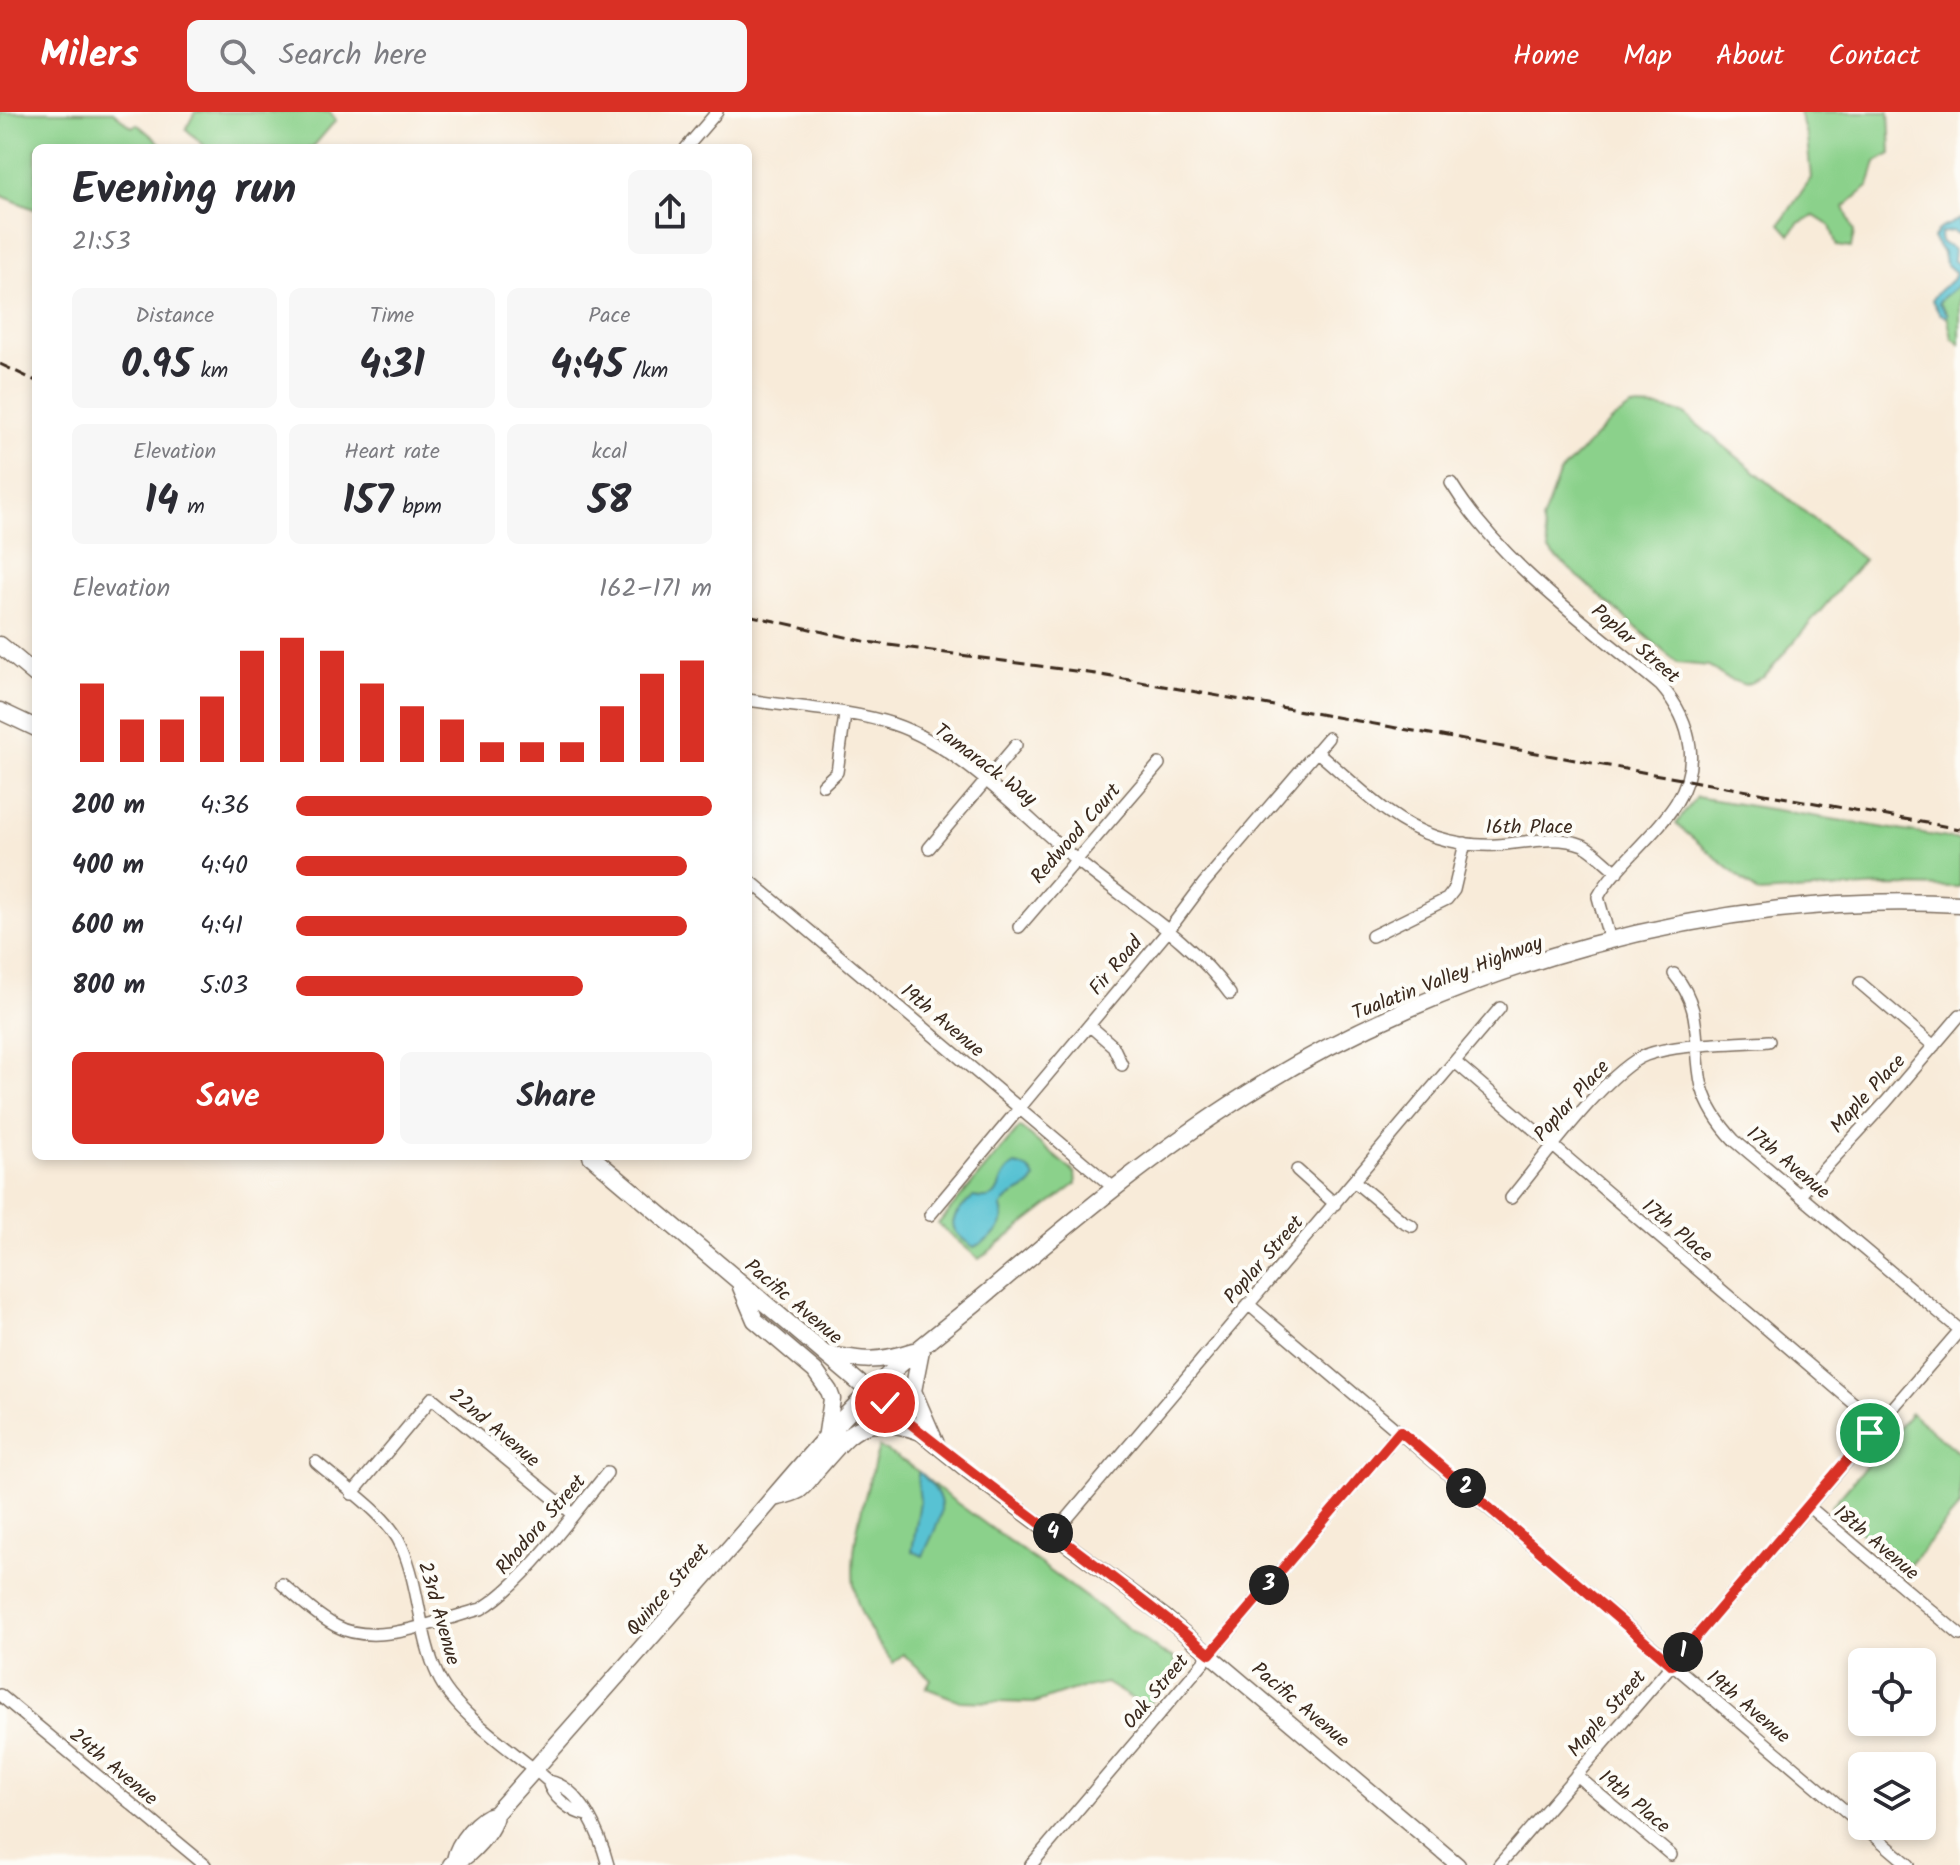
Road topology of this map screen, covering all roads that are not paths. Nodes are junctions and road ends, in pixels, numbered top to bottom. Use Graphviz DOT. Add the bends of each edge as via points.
graph roads {
  1 [pos="717,112"];
  2 [pos="689,144"];
  3 [pos="1451,483"];
  4 [pos="0,645"];
  5 [pos="32,672"];
  6 [pos="752,701"];
  7 [pos="0,711"];
  8 [pos="845,715"];
  9 [pos="32,726"];
  10 [pos="1328,738"];
  11 [pos="1016,745"];
  12 [pos="1316,751"];
  13 [pos="1159,764"];
  14 [pos="985,782"];
  15 [pos="823,785"];
  16 [pos="1465,843"];
  17 [pos="929,848"];
  18 [pos="1076,860"];
  19 [pos="1617,872"];
  20 [pos="752,882"];
  21 [pos="1960,904"];
  22 [pos="1019,927"];
  23 [pos="1168,931"];
  24 [pos="1372,936"];
  25 [pos="1610,940"];
  26 [pos="1674,974"];
  27 [pos="1860,983"];
  28 [pos="1230,994"];
  29 [pos="1500,1008"];
  30 [pos="1960,1015"];
  31 [pos="1089,1025"];
  32 [pos="1769,1041"];
  33 [pos="1934,1046"];
  34 [pos="1698,1047"];
  35 [pos="1455,1062"];
  36 [pos="1122,1065"];
  37 [pos="1020,1108"];
  38 [pos="1553,1147"];
  39 [pos="596,1160"];
  40 [pos="1297,1170"];
  41 [pos="1354,1181"];
  42 [pos="1115,1189"];
  43 [pos="1800,1195"];
  44 [pos="1511,1198"];
  45 [pos="1335,1204"];
  46 [pos="930,1215"];
  47 [pos="1412,1226"];
  48 [pos="739,1281"];
  49 [pos="1248,1304"];
  50 [pos="1960,1330"];
  51 [pos="922,1348"];
  52 [pos="825,1353"];
  53 [pos="871,1393"];
  54 [pos="1878,1424"];
  55 [pos="918,1431"];
  56 [pos="1400,1431"];
  57 [pos="826,1439"];
  58 [pos="936,1444"];
  59 [pos="316,1462"];
  60 [pos="607,1473"];
  61 [pos="352,1494"];
  62 [pos="773,1499"];
  63 [pos="1808,1506"];
  64 [pos="573,1514"];
  65 [pos="1054,1534"];
  66 [pos="282,1584"];
  67 [pos="422,1625"];
  68 [pos="1960,1635"];
  69 [pos="1210,1654"];
  70 [pos="1672,1665"];
  71 [pos="0,1695"];
  72 [pos="542,1775"];
  73 [pos="1576,1775"];
  74 [pos="1848,1814"];
  75 [pos="1879,1840"];
  76 [pos="1671,1855"];
  77 [pos="453,1863"];
  78 [pos="205,1865"];
  79 [pos="608,1865"];
  80 [pos="1031,1865"];
  81 [pos="1458,1865"];
  82 [pos="1499,1865"];
  83 [pos="1909,1865"];
  1 -- 2 [label="street"];
  3 -- 19 [label="street, Poplar Street" via="1481,527 1661,686 1685,724 1691,754 1683,790"];
  4 -- 5 [label="highway"];
  6 -- 8 [label="street, Tamarack Way"];
  7 -- 9 [label="highway"];
  8 -- 14 [label="street, Tamarack Way" via="892,724 926,739"];
  8 -- 15 [label="street" via="837,772"];
  10 -- 12 [label="street, Fir Road"];
  11 -- 14 [label="street"];
  12 -- 16 [label="street, 16th Place" via="1384,810 1436,837"];
  12 -- 23 [label="street, Fir Road"];
  13 -- 18 [label="street, Redwood Court"];
  14 -- 17 [label="street"];
  14 -- 18 [label="street, Tamarack Way"];
  16 -- 19 [label="street, 16th Place" via="1571,842 1588,848"];
  16 -- 24 [label="street" via="1447,899"];
  18 -- 22 [label="street, Redwood Court"];
  18 -- 23 [label="street, Tamarack Way"];
  19 -- 25 [label="street, Poplar Street" via="1598,897"];
  20 -- 37 [label="street, 19th Avenue"];
  21 -- 25 [label="highway, Tualatin Valley Highway" via="1796,908"];
  23 -- 28 [label="street, Tamarack Way"];
  23 -- 31 [label="street, Fir Road"];
  25 -- 42 [label="highway, Tualatin Valley Highway" via="1485,979 1350,1036 1249,1092"];
  26 -- 34 [label="street, 17th Avenue" via="1693,1005"];
  27 -- 33 [label="street"];
  29 -- 35 [label="street, Poplar Street"];
  30 -- 33 [label="street, Maple Place"];
  31 -- 36 [label="street" via="1113,1046"];
  31 -- 37 [label="street, Fir Road"];
  32 -- 34 [label="street, Poplar Place"];
  33 -- 43 [label="street, Maple Place"];
  34 -- 38 [label="street, Poplar Place" via="1656,1052 1629,1063"];
  34 -- 43 [label="street, 17th Avenue" via="1702,1085 1718,1123"];
  35 -- 38 [label="street, 17th Place"];
  35 -- 41 [label="street, Poplar Street"];
  37 -- 42 [label="street, 19th Avenue"];
  37 -- 46 [label="street, Fir Road"];
  38 -- 44 [label="street, Poplar Place"];
  38 -- 54 [label="street, 17th Place"];
  39 -- 48 [label="highway, Pacific Avenue"];
  40 -- 45 [label="street"];
  41 -- 45 [label="street, Poplar Street"];
  41 -- 47 [label="street"];
  42 -- 51 [label="highway, Tualatin Valley Highway"];
  43 -- 50 [label="street, 17th Avenue"];
  45 -- 49 [label="street, Poplar Street"];
  48 -- 52 [label="highway, Pacific Avenue"];
  48 -- 57 [label="highway" via="755,1320 815,1371 829,1391"];
  49 -- 56 [label="street, 19th Avenue"];
  49 -- 65 [label="street, Poplar Street"];
  50 -- 54 [label="street, Maple Street"];
  51 -- 52 [label="highway" via="876,1361"];
  51 -- 53 [label="highway, Tualatin Valley Highway"];
  51 -- 58 [label="highway" via="913,1391"];
  52 -- 53 [label="highway, Pacific Avenue"];
  53 -- 55 [label="main road, Pacific Avenue"];
  53 -- 57 [label="highway, Quince Street"];
  54 -- 63 [label="street, Maple Street"];
  55 -- 58 [label="main road, Pacific Avenue"];
  55 -- 62 [label="highway" via="898,1424 866,1424 850,1433 800,1489"];
  56 -- 69 [label="street, Oak Street"];
  56 -- 70 [label="street, 19th Avenue"];
  57 -- 62 [label="highway, Quince Street"];
  58 -- 65 [label="main road, Pacific Avenue"];
  59 -- 61 [label="street, 23rd Avenue"];
  60 -- 64 [label="street, Rhodora Street"];
  61 -- 64 [label="street, 22nd Avenue" via="432,1398"];
  61 -- 67 [label="street, 23rd Avenue" via="388,1524 402,1546"];
  62 -- 72 [label="highway, Quince Street"];
  63 -- 68 [label="street, 18th Avenue"];
  63 -- 70 [label="street, Maple Street"];
  64 -- 67 [label="street, Rhodora Street" via="495,1600"];
  65 -- 69 [label="main road, Pacific Avenue"];
  66 -- 67 [label="street, Rhodora Street" via="319,1615 360,1635"];
  67 -- 72 [label="street, 23rd Avenue" via="438,1678 457,1703"];
  69 -- 80 [label="street, Oak Street"];
  69 -- 81 [label="main road, Pacific Avenue"];
  70 -- 73 [label="street, Maple Street"];
  70 -- 74 [label="street, 19th Avenue"];
  71 -- 78 [label="street, 24th Avenue"];
  72 -- 77 [label="highway, Quince Street" via="486,1816 457,1850"];
  72 -- 79 [label="street, 23rd Avenue" via="584,1806"];
  73 -- 76 [label="street, 19th Place"];
  73 -- 82 [label="street, Maple Street"];
  75 -- 83 [label="street, 19th Avenue"];
}
